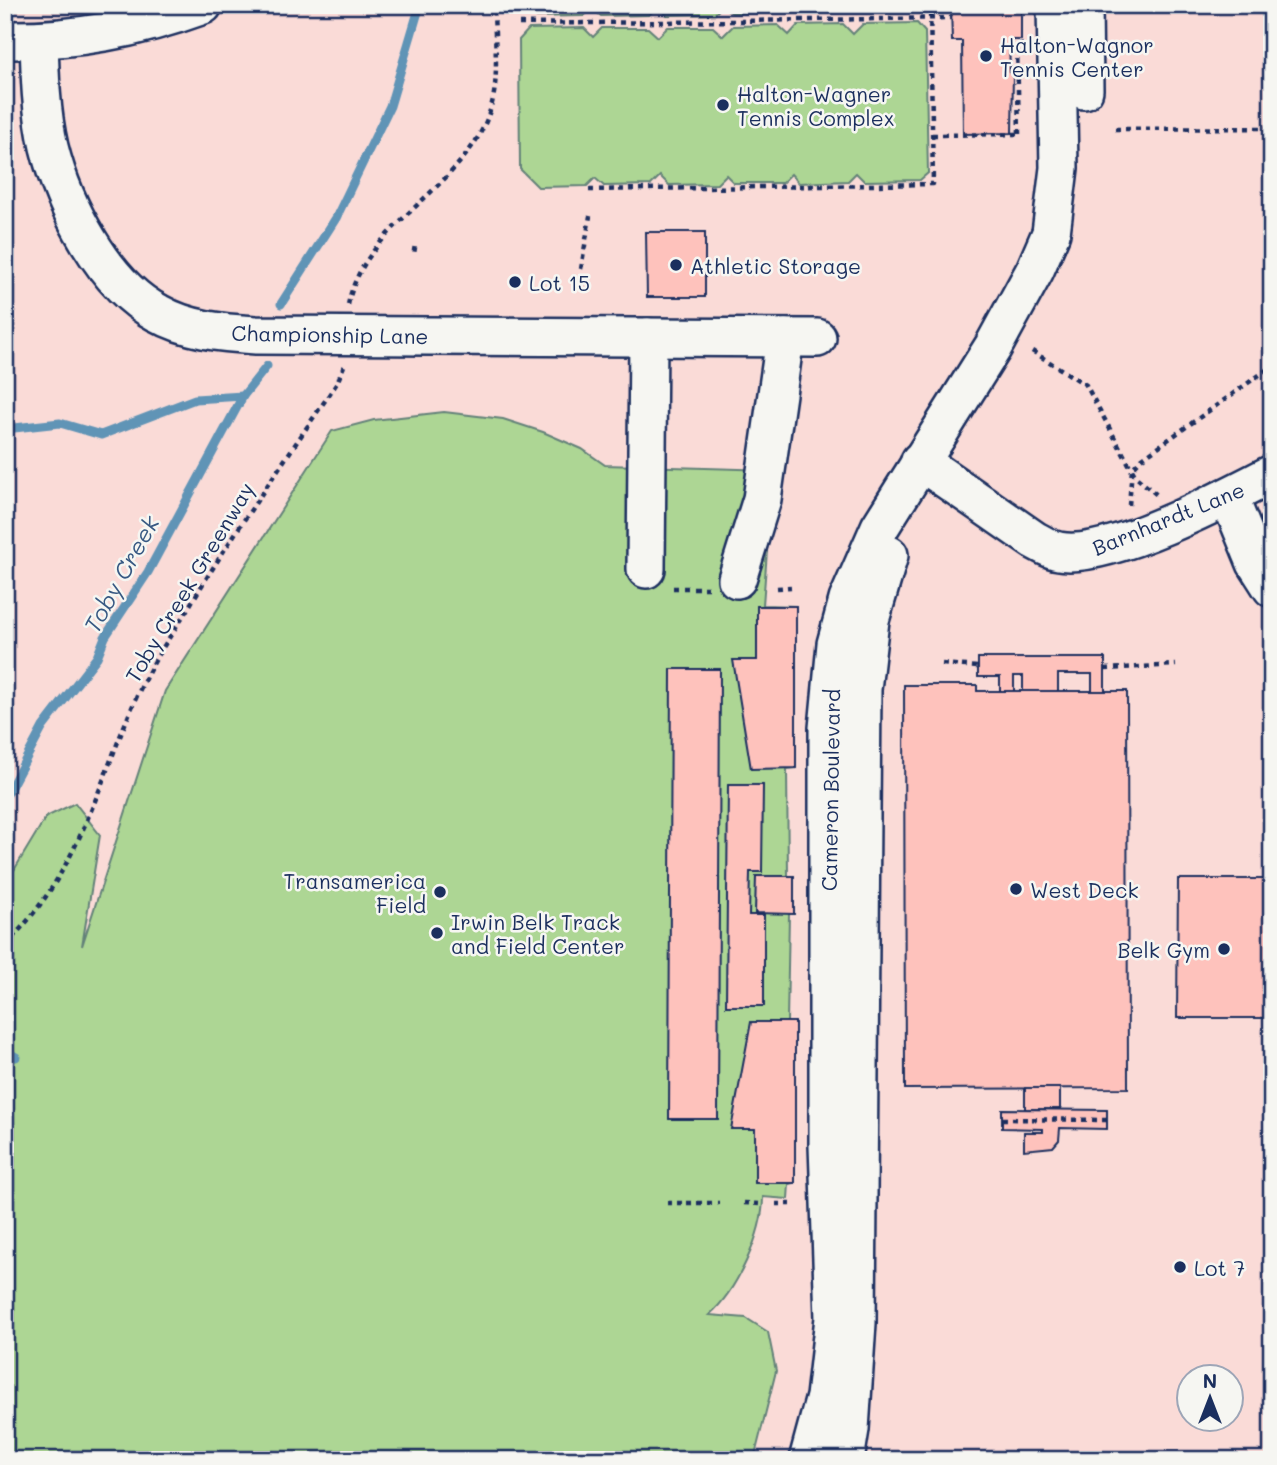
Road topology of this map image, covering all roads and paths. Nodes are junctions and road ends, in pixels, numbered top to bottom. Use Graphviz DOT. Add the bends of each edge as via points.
graph roads {
  1 [pos="203,5"];
  2 [pos="494,5"];
  3 [pos="930,5"];
  4 [pos="1056,5"];
  5 [pos="1083,5"];
  6 [pos="930,18"];
  7 [pos="951,18"];
  8 [pos="519,24"];
  9 [pos="1026,30"];
  10 [pos="22,40"];
  11 [pos="1272,128"];
  12 [pos="1115,129"];
  13 [pos="1059,133"];
  14 [pos="1019,134"];
  15 [pos="932,135"];
  16 [pos="589,190"];
  17 [pos="590,216"];
  18 [pos="582,269"];
  19 [pos="347,310"];
  20 [pos="648,337"];
  21 [pos="1032,351"];
  22 [pos="345,358"];
  23 [pos="1272,366"];
  24 [pos="928,466"];
  25 [pos="1132,469"];
  26 [pos="1272,474"];
  27 [pos="1229,496"];
  28 [pos="1164,498"];
  29 [pos="1129,509"];
  30 [pos="655,578"];
  31 [pos="729,583"];
  32 [pos="777,587"];
  33 [pos="791,587"];
  34 [pos="1272,588"];
  35 [pos="942,664"];
  36 [pos="1176,665"];
  37 [pos="978,667"];
  38 [pos="1105,669"];
  39 [pos="5,945"];
  40 [pos="1002,1119"];
  41 [pos="1107,1120"];
  42 [pos="667,1203"];
  43 [pos="719,1203"];
  44 [pos="744,1203"];
  45 [pos="760,1204"];
  46 [pos="776,1204"];
  47 [pos="791,1204"];
  48 [pos="827,1458"];
  1 -- 10 [label="street" via="118,32"];
  2 -- 19 [label="path" via="494,93 487,119 454,166 366,260"];
  3 -- 6 [label="path"];
  4 -- 13 [label="street, Cameron Boulevard"];
  5 -- 24 [label="street, Cameron Boulevard" via="1084,189 1075,236 1051,291"];
  6 -- 7 [label="path"];
  6 -- 8 [label="path"];
  6 -- 15 [label="path"];
  9 -- 14 [label="path" via="1026,44 1017,45"];
  10 -- 20 [label="street, Championship Lane" via="62,183 105,265 135,298 159,314 196,328 256,335"];
  11 -- 12 [label="path"];
  13 -- 14 [label="path"];
  13 -- 24 [label="street, Cameron Boulevard" via="1058,198 1044,251"];
  14 -- 15 [label="path"];
  15 -- 16 [label="path" via="933,184"];
  17 -- 18 [label="path"];
  20 -- 30 [label="street"];
  20 -- 31 [label="street, Championship Lane" via="801,338 762,499"];
  21 -- 25 [label="path" via="1086,385"];
  22 -- 39 [label="path, Toby Creek Greenway" via="337,383 252,507 144,681 82,834 57,883"];
  23 -- 25 [label="path"];
  24 -- 27 [label="street, Barnhardt Lane" via="1050,549 1064,565 1082,551 1118,542"];
  24 -- 48 [label="street, Cameron Boulevard" via="883,571 870,620 863,680 857,1323 850,1429"];
  25 -- 28 [label="path" via="1141,483"];
  25 -- 29 [label="path"];
  26 -- 27 [label="street, Barnhardt Lane"];
  27 -- 34 [label="street" via="1256,563"];
  30 -- 31 [label="path"];
  32 -- 33 [label="path"];
  35 -- 37 [label="path"];
  36 -- 38 [label="path"];
  40 -- 41 [label="path"];
  42 -- 43 [label="path"];
  44 -- 45 [label="path"];
  46 -- 47 [label="path"];
}
